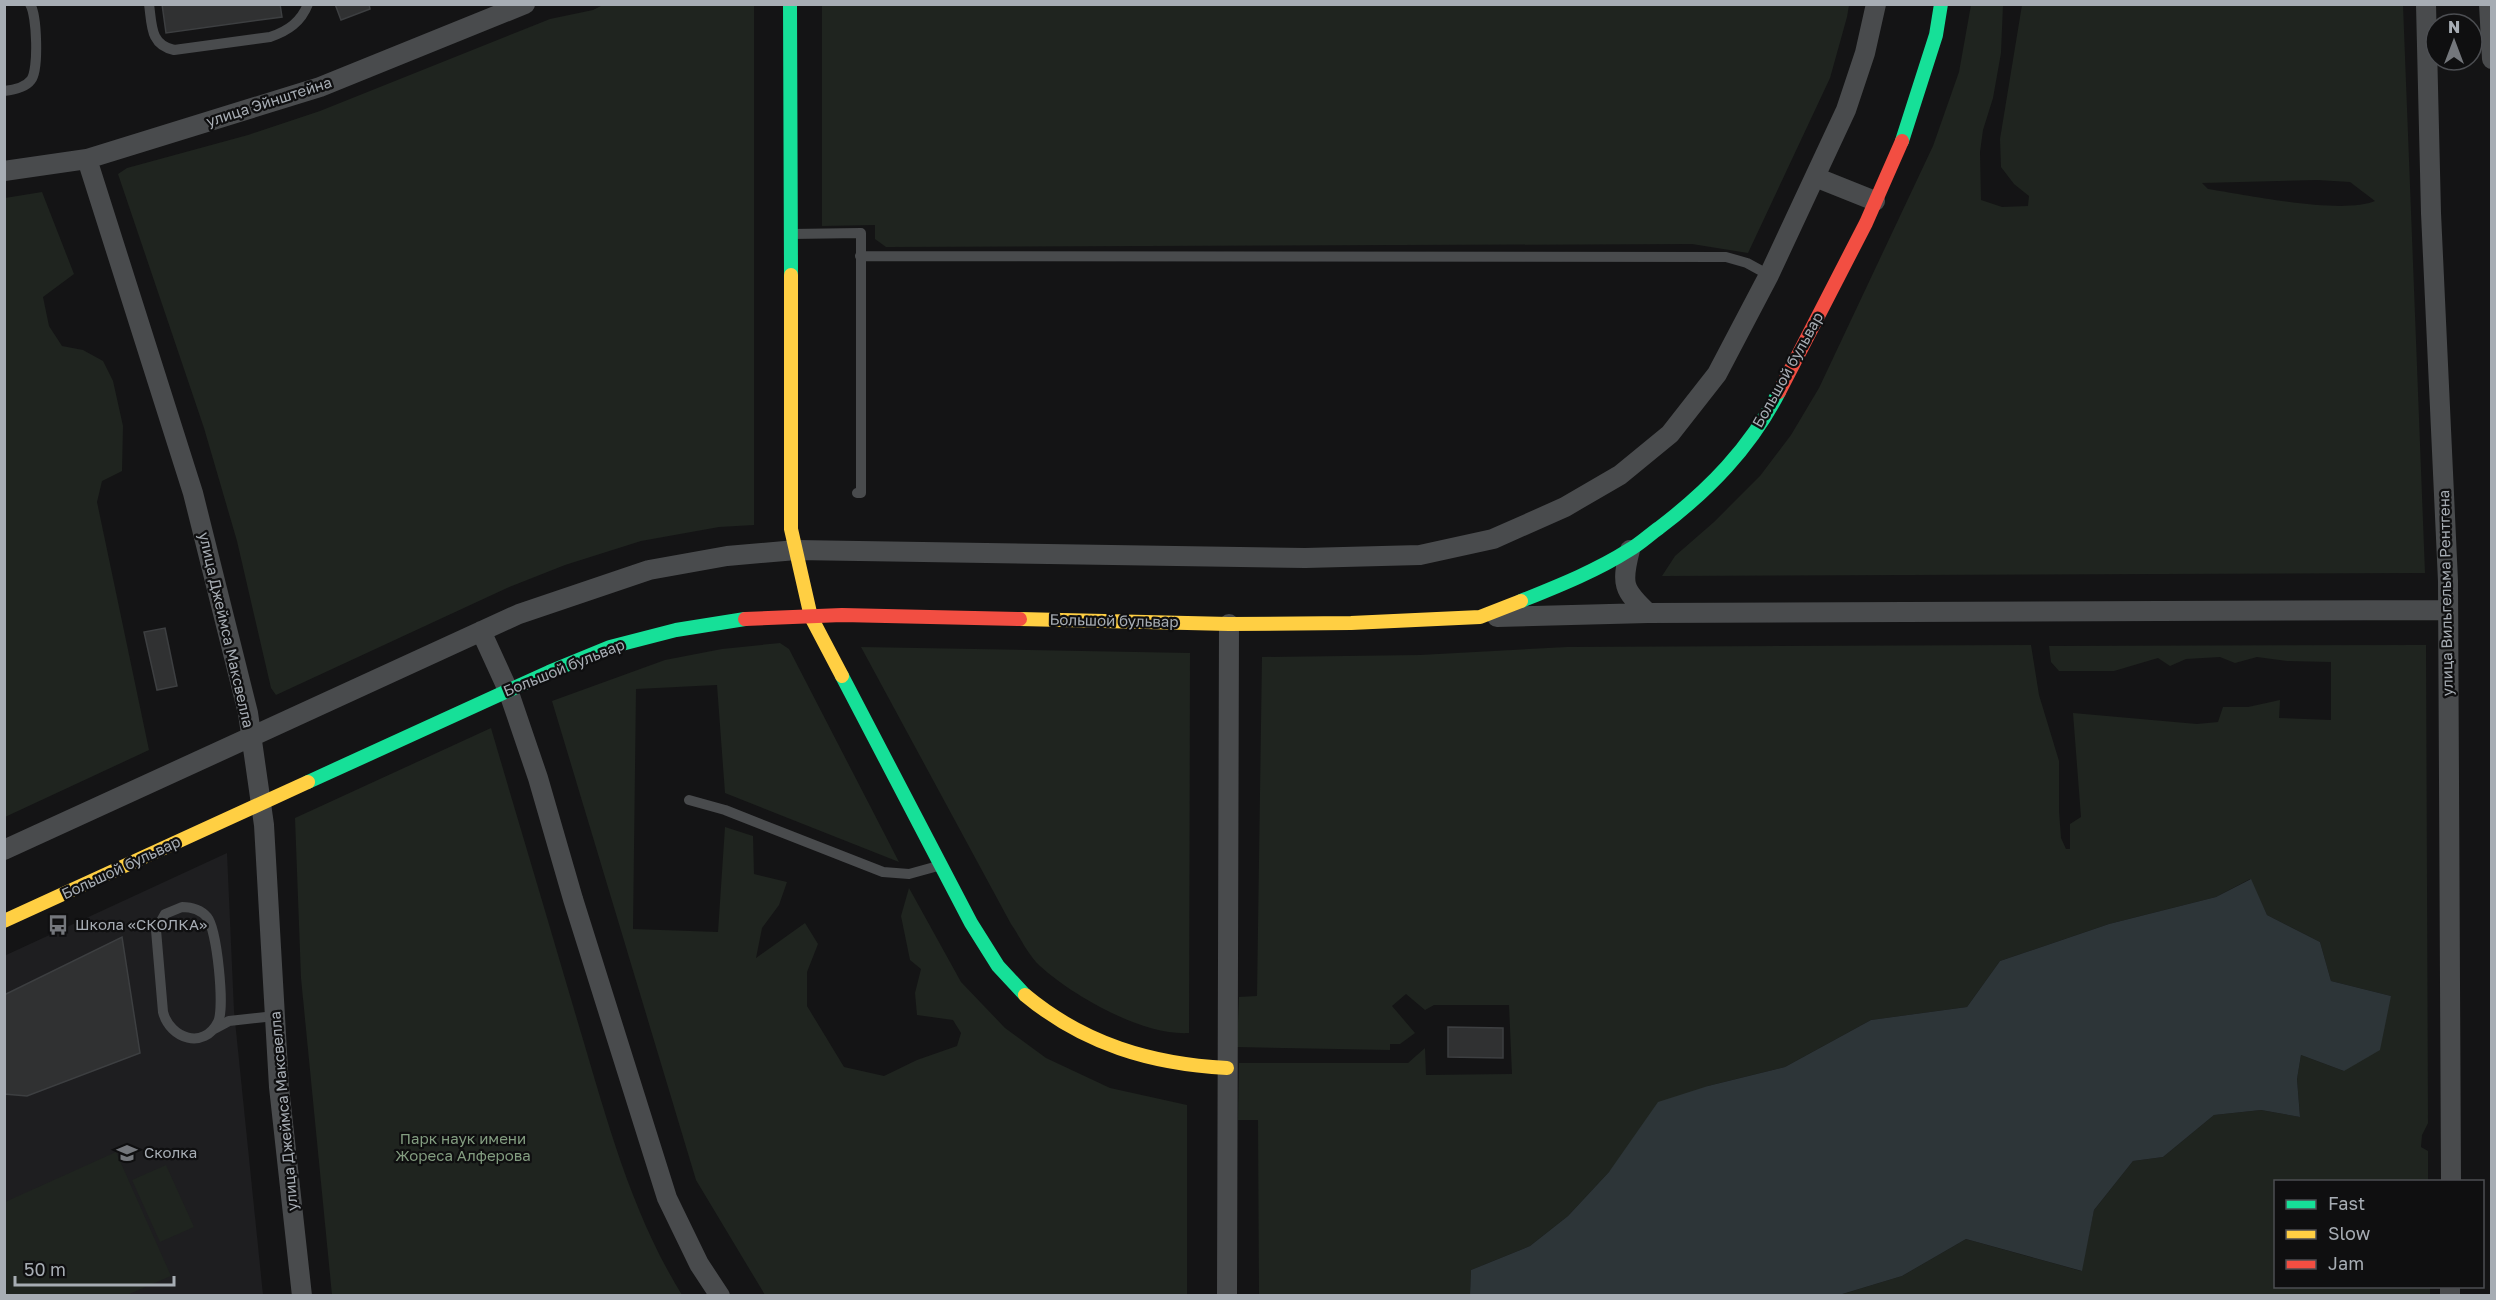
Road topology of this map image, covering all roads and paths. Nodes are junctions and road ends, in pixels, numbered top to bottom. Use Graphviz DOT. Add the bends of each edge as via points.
graph roads {
  1 [pos="30,4"];
  2 [pos="149,4"];
  3 [pos="308,4"];
  4 [pos="525,4"];
  5 [pos="790,4"];
  6 [pos="1875,4"];
  7 [pos="1941,4"];
  8 [pos="2426,4"];
  9 [pos="2489,4"];
  10 [pos="2492,59"];
  11 [pos="4,92"];
  12 [pos="87,159"];
  13 [pos="4,171"];
  14 [pos="1815,177"];
  15 [pos="1875,201"];
  16 [pos="791,234"];
  17 [pos="860,256"];
  18 [pos="1769,276"];
  19 [pos="857,493"];
  20 [pos="796,550"];
  21 [pos="1630,550"];
  22 [pos="2448,610"];
  23 [pos="1648,613"];
  24 [pos="811,617"];
  25 [pos="1480,617"];
  26 [pos="1229,624"];
  27 [pos="481,632"];
  28 [pos="508,690"];
  29 [pos="251,737"];
  30 [pos="689,800"];
  31 [pos="262,805"];
  32 [pos="4,850"];
  33 [pos="940,865"];
  34 [pos="4,921"];
  35 [pos="275,1016"];
  36 [pos="212,1031"];
  37 [pos="1227,1068"];
  38 [pos="2451,1180"];
  39 [pos="302,1296"];
  40 [pos="720,1296"];
  41 [pos="1227,1296"];
  1 -- 11 [label="lane" via="36,71 18,89"];
  2 -- 3 [label="lane" via="154,37 161,46 174,50 283,33 298,22"];
  4 -- 12 [label="street, улица Эйнштейна" via="320,87"];
  5 -- 16 [label="street"];
  6 -- 14 [label="street" via="1865,53 1846,110"];
  7 -- 15 [label="street, Большой бульвар" via="1936,35 1905,135"];
  8 -- 22 [label="street, улица Вильгельма Рентгена"];
  9 -- 10 [label="street"];
  12 -- 13 [label="street, улица Эйнштейна"];
  12 -- 29 [label="street, улица Джеймса Максвелла" via="193,493"];
  14 -- 15 [label="street"];
  14 -- 18 [label="street"];
  15 -- 21 [label="street, Большой бульвар" via="1771,407 1736,458 1697,499"];
  16 -- 17 [label="lane" via="861,233"];
  16 -- 20 [label="street" via="791,529"];
  17 -- 18 [label="lane" via="1726,257"];
  17 -- 19 [label="lane" via="856,285 861,493"];
  18 -- 20 [label="street" via="1717,374 1670,434 1620,475 1565,507 1493,539 1420,555 1305,558"];
  20 -- 24 [label="street"];
  20 -- 27 [label="street" via="728,556 649,570 551,602"];
  21 -- 23 [label="street" via="1625,584 1630,596"];
  21 -- 25 [label="street, Большой бульвар" via="1560,585"];
  22 -- 23 [label="street"];
  22 -- 38 [label="street, улица Вильгельма Рентгена"];
  23 -- 25 [label="street"];
  24 -- 26 [label="street, Большой бульвар"];
  24 -- 28 [label="street, Большой бульвар" via="744,619 676,630 610,647"];
  24 -- 33 [label="street"];
  25 -- 26 [label="street, Большой бульвар"];
  26 -- 37 [label="street"];
  27 -- 28 [label="street"];
  27 -- 29 [label="street"];
  28 -- 31 [label="street, Большой бульвар"];
  28 -- 40 [label="street" via="667,1198 699,1264"];
  29 -- 31 [label="street, улица Джеймса Максвелла"];
  29 -- 32 [label="street"];
  30 -- 33 [label="lane" via="725,810 883,872 909,874"];
  31 -- 34 [label="street, Большой бульвар"];
  31 -- 35 [label="street, улица Джеймса Максвелла"];
  33 -- 37 [label="street" via="998,966 1041,1008 1087,1037 1142,1058 1192,1067"];
  35 -- 36 [label="lane" via="230,1021"];
  35 -- 39 [label="street, улица Джеймса Максвелла"];
  36 -- 36 [label="lane" via="221,1006 211,924 199,910 173,909 156,930 166,1021 186,1038"];
  37 -- 41 [label="street"];
}
